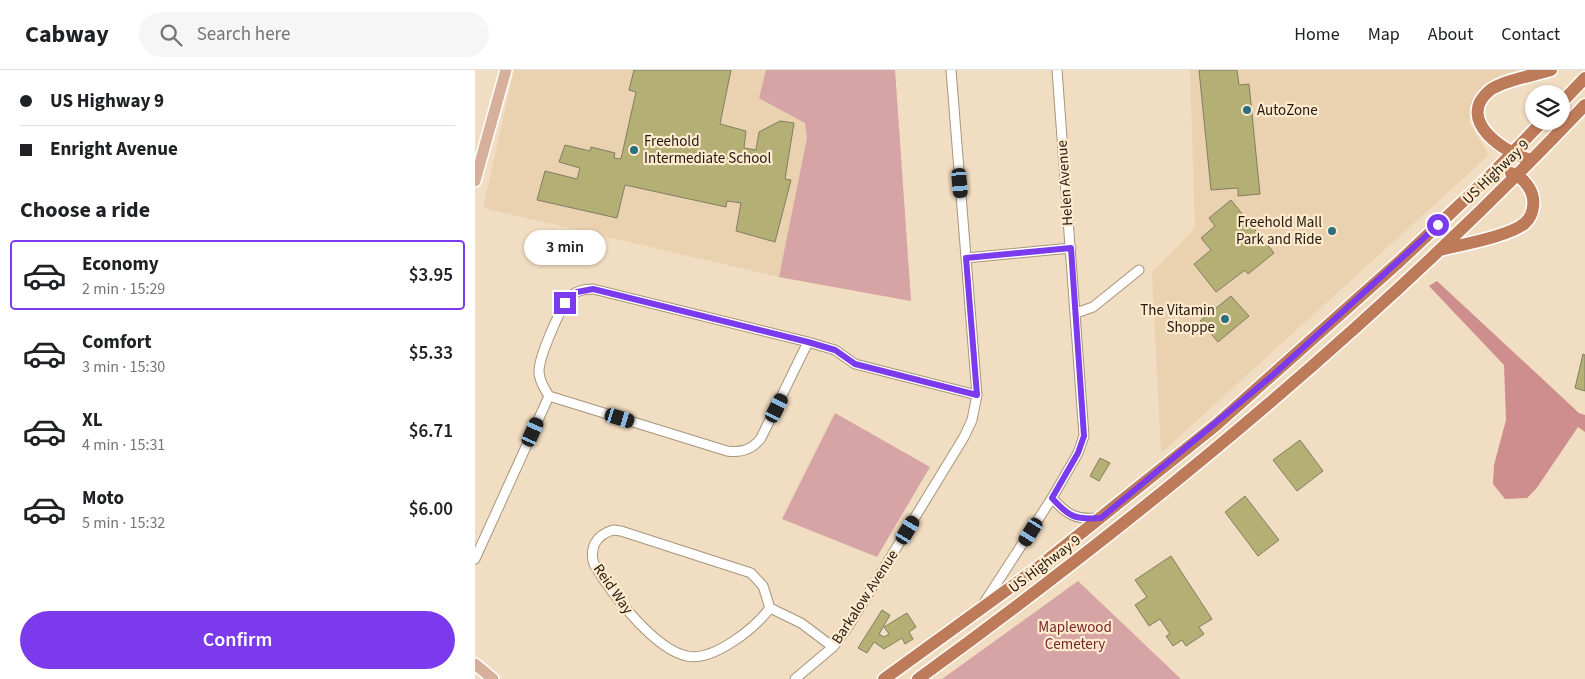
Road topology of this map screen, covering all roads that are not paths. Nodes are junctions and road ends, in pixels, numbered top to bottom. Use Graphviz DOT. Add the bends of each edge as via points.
graph roads {
  1 [pos="506,70"];
  2 [pos="951,70"];
  3 [pos="1057,70"];
  4 [pos="1551,70"];
  5 [pos="1585,78"];
  6 [pos="1570,94"];
  7 [pos="1585,105"];
  8 [pos="1534,130"];
  9 [pos="1510,154"];
  10 [pos="1532,160"];
  11 [pos="1517,175"];
  12 [pos="1489,177"];
  13 [pos="475,181"];
  14 [pos="1071,248"];
  15 [pos="1438,251"];
  16 [pos="966,258"];
  17 [pos="1139,270"];
  18 [pos="1076,312"];
  19 [pos="808,342"];
  20 [pos="977,395"];
  21 [pos="549,396"];
  22 [pos="1052,498"];
  23 [pos="1101,518"];
  24 [pos="475,558"];
  25 [pos="770,608"];
  26 [pos="978,613"];
  27 [pos="833,647"];
  28 [pos="475,664"];
  29 [pos="493,679"];
  30 [pos="795,679"];
  31 [pos="884,679"];
  32 [pos="918,679"];
  1 -- 13 [label="main road"];
  2 -- 16 [label="street, Barkalow Avenue"];
  3 -- 14 [label="street, Helen Avenue"];
  4 -- 9 [label="highway" via="1496,87 1484,97 1479,110 1481,126"];
  5 -- 6 [label="highway"];
  7 -- 10 [label="highway, US Highway 9"];
  8 -- 9 [label="highway, US Highway 9"];
  9 -- 10 [label="highway"];
  9 -- 12 [label="highway, US Highway 9"];
  10 -- 11 [label="highway, US Highway 9"];
  11 -- 12 [label="highway"];
  11 -- 15 [label="highway, US Highway 9"];
  11 -- 15 [label="highway" via="1530,188 1534,200 1525,223 1507,232"];
  12 -- 23 [label="highway, US Highway 9" via="1273,375"];
  14 -- 16 [label="street"];
  14 -- 18 [label="street, Helen Avenue"];
  15 -- 32 [label="highway, US Highway 9" via="1280,394 1197,464 1071,566"];
  16 -- 20 [label="street, Barkalow Avenue"];
  17 -- 18 [label="street" via="1093,307"];
  18 -- 22 [label="street, Helen Avenue" via="1084,436"];
  19 -- 20 [label="street" via="835,350 855,364"];
  19 -- 21 [label="street" via="761,438 742,451 727,451"];
  19 -- 21 [label="street" via="584,289 565,303 540,363 541,380"];
  20 -- 27 [label="street, Barkalow Avenue" via="972,420 964,437"];
  21 -- 24 [label="street"];
  22 -- 23 [label="street" via="1075,518"];
  22 -- 26 [label="street, Helen Avenue"];
  23 -- 26 [label="highway, US Highway 9"];
  25 -- 25 [label="street, Reid Way" via="763,586 743,569 621,531 607,532 593,546 594,564 632,617 680,654 694,657 711,653 753,628"];
  25 -- 27 [label="street" via="791,617"];
  26 -- 31 [label="highway, US Highway 9"];
  27 -- 30 [label="street, Barkalow Avenue"];
  28 -- 29 [label="main road"];
}
